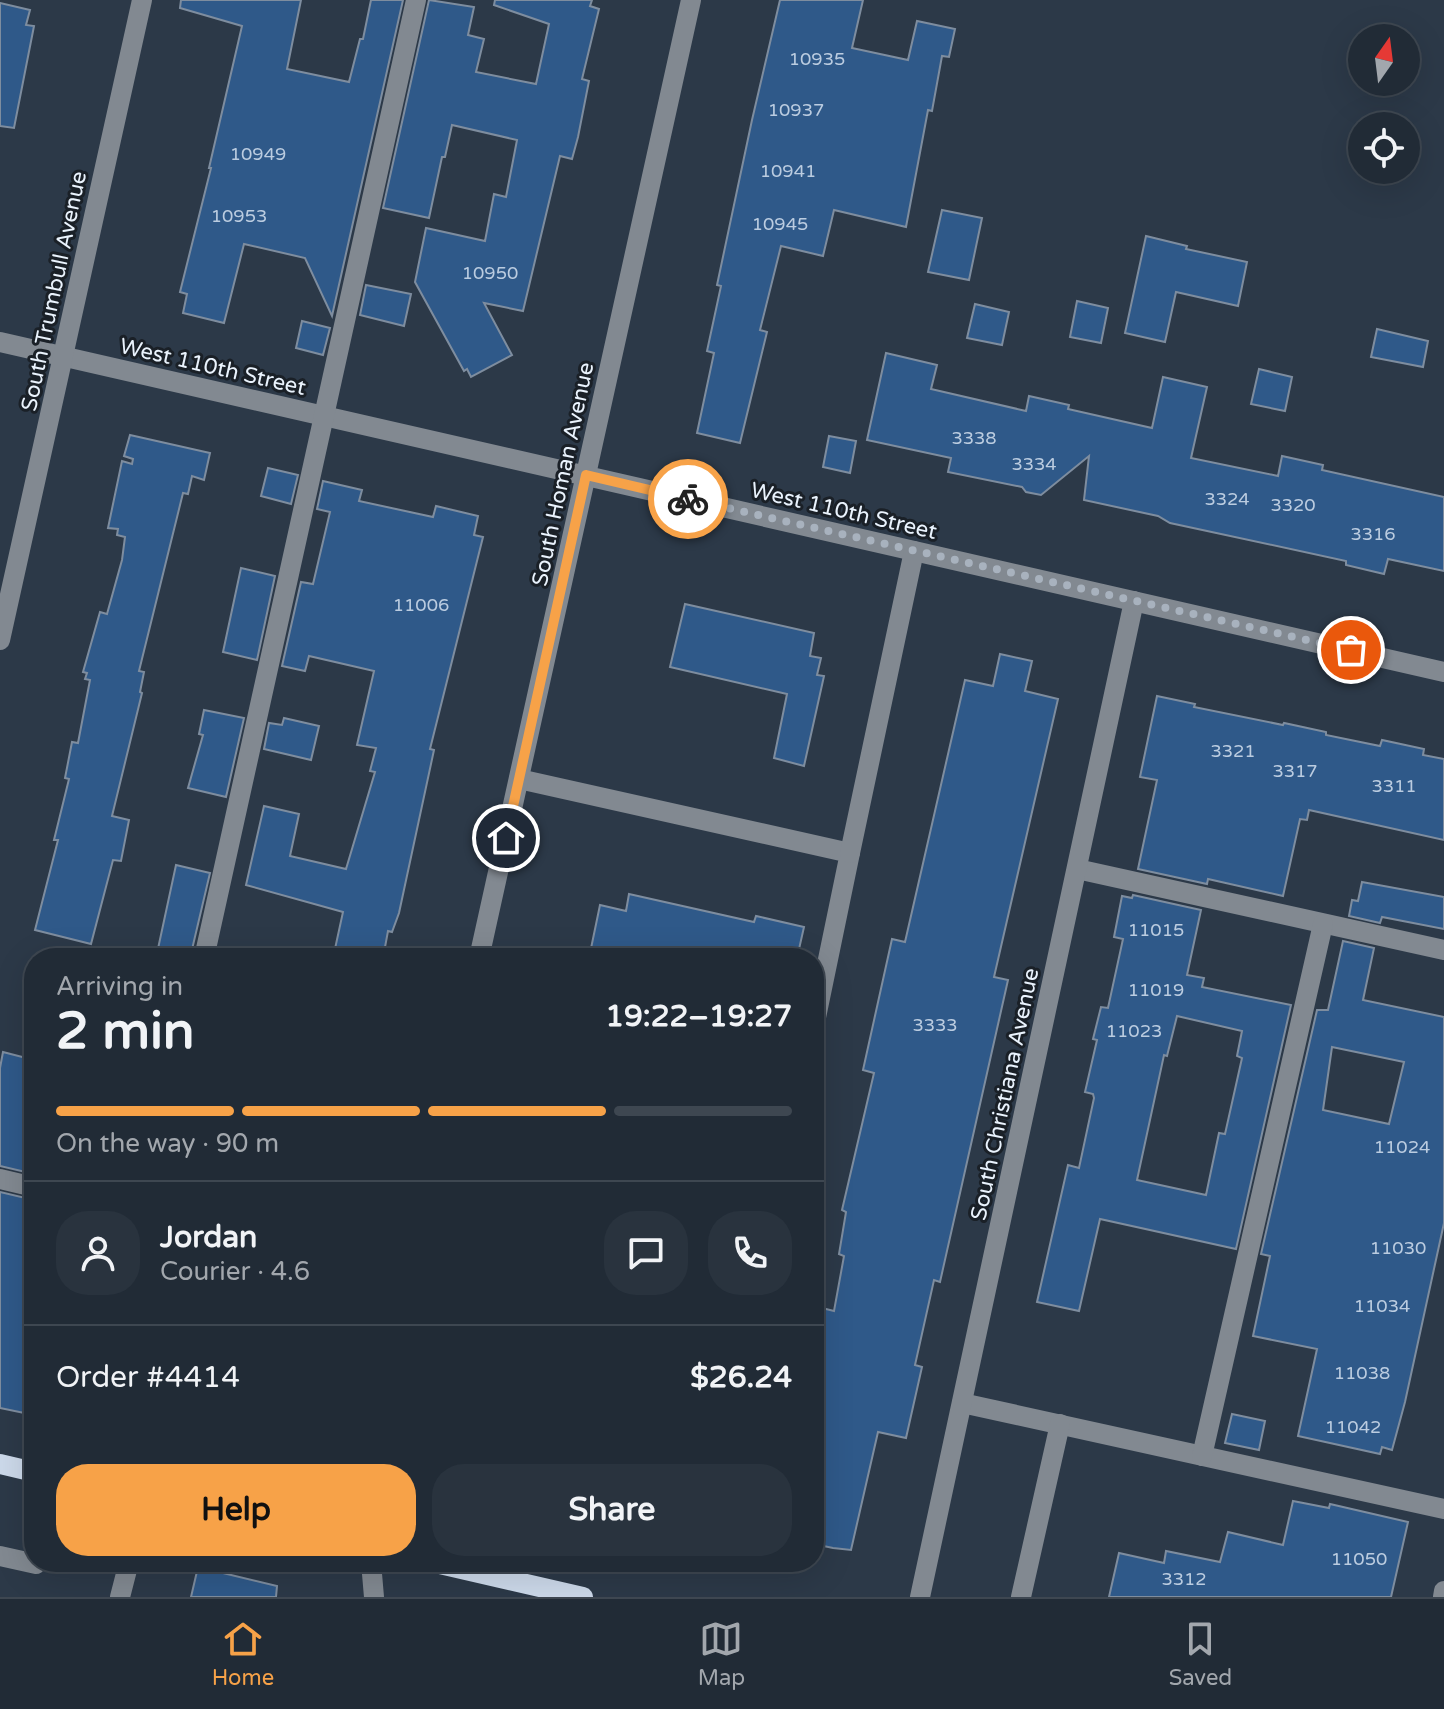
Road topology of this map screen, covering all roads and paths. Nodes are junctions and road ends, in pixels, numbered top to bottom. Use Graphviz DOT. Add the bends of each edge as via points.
graph roads {
  1 [pos="142,0"];
  2 [pos="416,0"];
  3 [pos="691,0"];
  4 [pos="0,342"];
  5 [pos="63,356"];
  6 [pos="324,416"];
  7 [pos="586,475"];
  8 [pos="914,551"];
  9 [pos="1134,601"];
  10 [pos="0,640"];
  11 [pos="1444,672"];
  12 [pos="519,779"];
  13 [pos="850,853"];
  14 [pos="1077,869"];
  15 [pos="1323,924"];
  16 [pos="206,948"];
  17 [pos="481,948"];
  18 [pos="1444,950"];
  19 [pos="824,979"];
  20 [pos="0,1179"];
  21 [pos="24,1185"];
  22 [pos="962,1403"];
  23 [pos="1060,1424"];
  24 [pos="1202,1456"];
  25 [pos="0,1464"];
  26 [pos="24,1470"];
  27 [pos="1444,1509"];
  28 [pos="0,1556"];
  29 [pos="24,1561"];
  30 [pos="126,1572"];
  31 [pos="372,1572"];
  32 [pos="474,1572"];
  33 [pos="1444,1591"];
  34 [pos="120,1597"];
  35 [pos="374,1597"];
  36 [pos="583,1597"];
  37 [pos="920,1597"];
  38 [pos="1021,1597"];
  39 [pos="1443,1597"];
  1 -- 5 [label="street, South Trumbull Avenue"];
  2 -- 6 [label="street"];
  3 -- 7 [label="street, South Homan Avenue"];
  4 -- 5 [label="street, West 110th Street"];
  5 -- 6 [label="street, West 110th Street"];
  5 -- 10 [label="street, South Trumbull Avenue"];
  6 -- 7 [label="street, West 110th Street"];
  6 -- 16 [label="street"];
  7 -- 8 [label="street, West 110th Street"];
  7 -- 12 [label="street, South Homan Avenue"];
  8 -- 9 [label="street, West 110th Street"];
  8 -- 13 [label="street"];
  9 -- 11 [label="street, West 110th Street"];
  9 -- 14 [label="street, South Christiana Avenue"];
  12 -- 13 [label="street"];
  12 -- 17 [label="street, South Homan Avenue"];
  13 -- 19 [label="street"];
  14 -- 15 [label="street"];
  14 -- 22 [label="street, South Christiana Avenue"];
  15 -- 18 [label="street"];
  15 -- 24 [label="street"];
  20 -- 21 [label="street"];
  22 -- 23 [label="street"];
  22 -- 37 [label="street, South Christiana Avenue"];
  23 -- 24 [label="street"];
  23 -- 38 [label="street"];
  24 -- 27 [label="street"];
  25 -- 26 [label="main road"];
  28 -- 29 [label="street"];
  30 -- 34 [label="street"];
  31 -- 35 [label="street"];
  32 -- 36 [label="main road"];
  33 -- 39 [label="street"];
}
